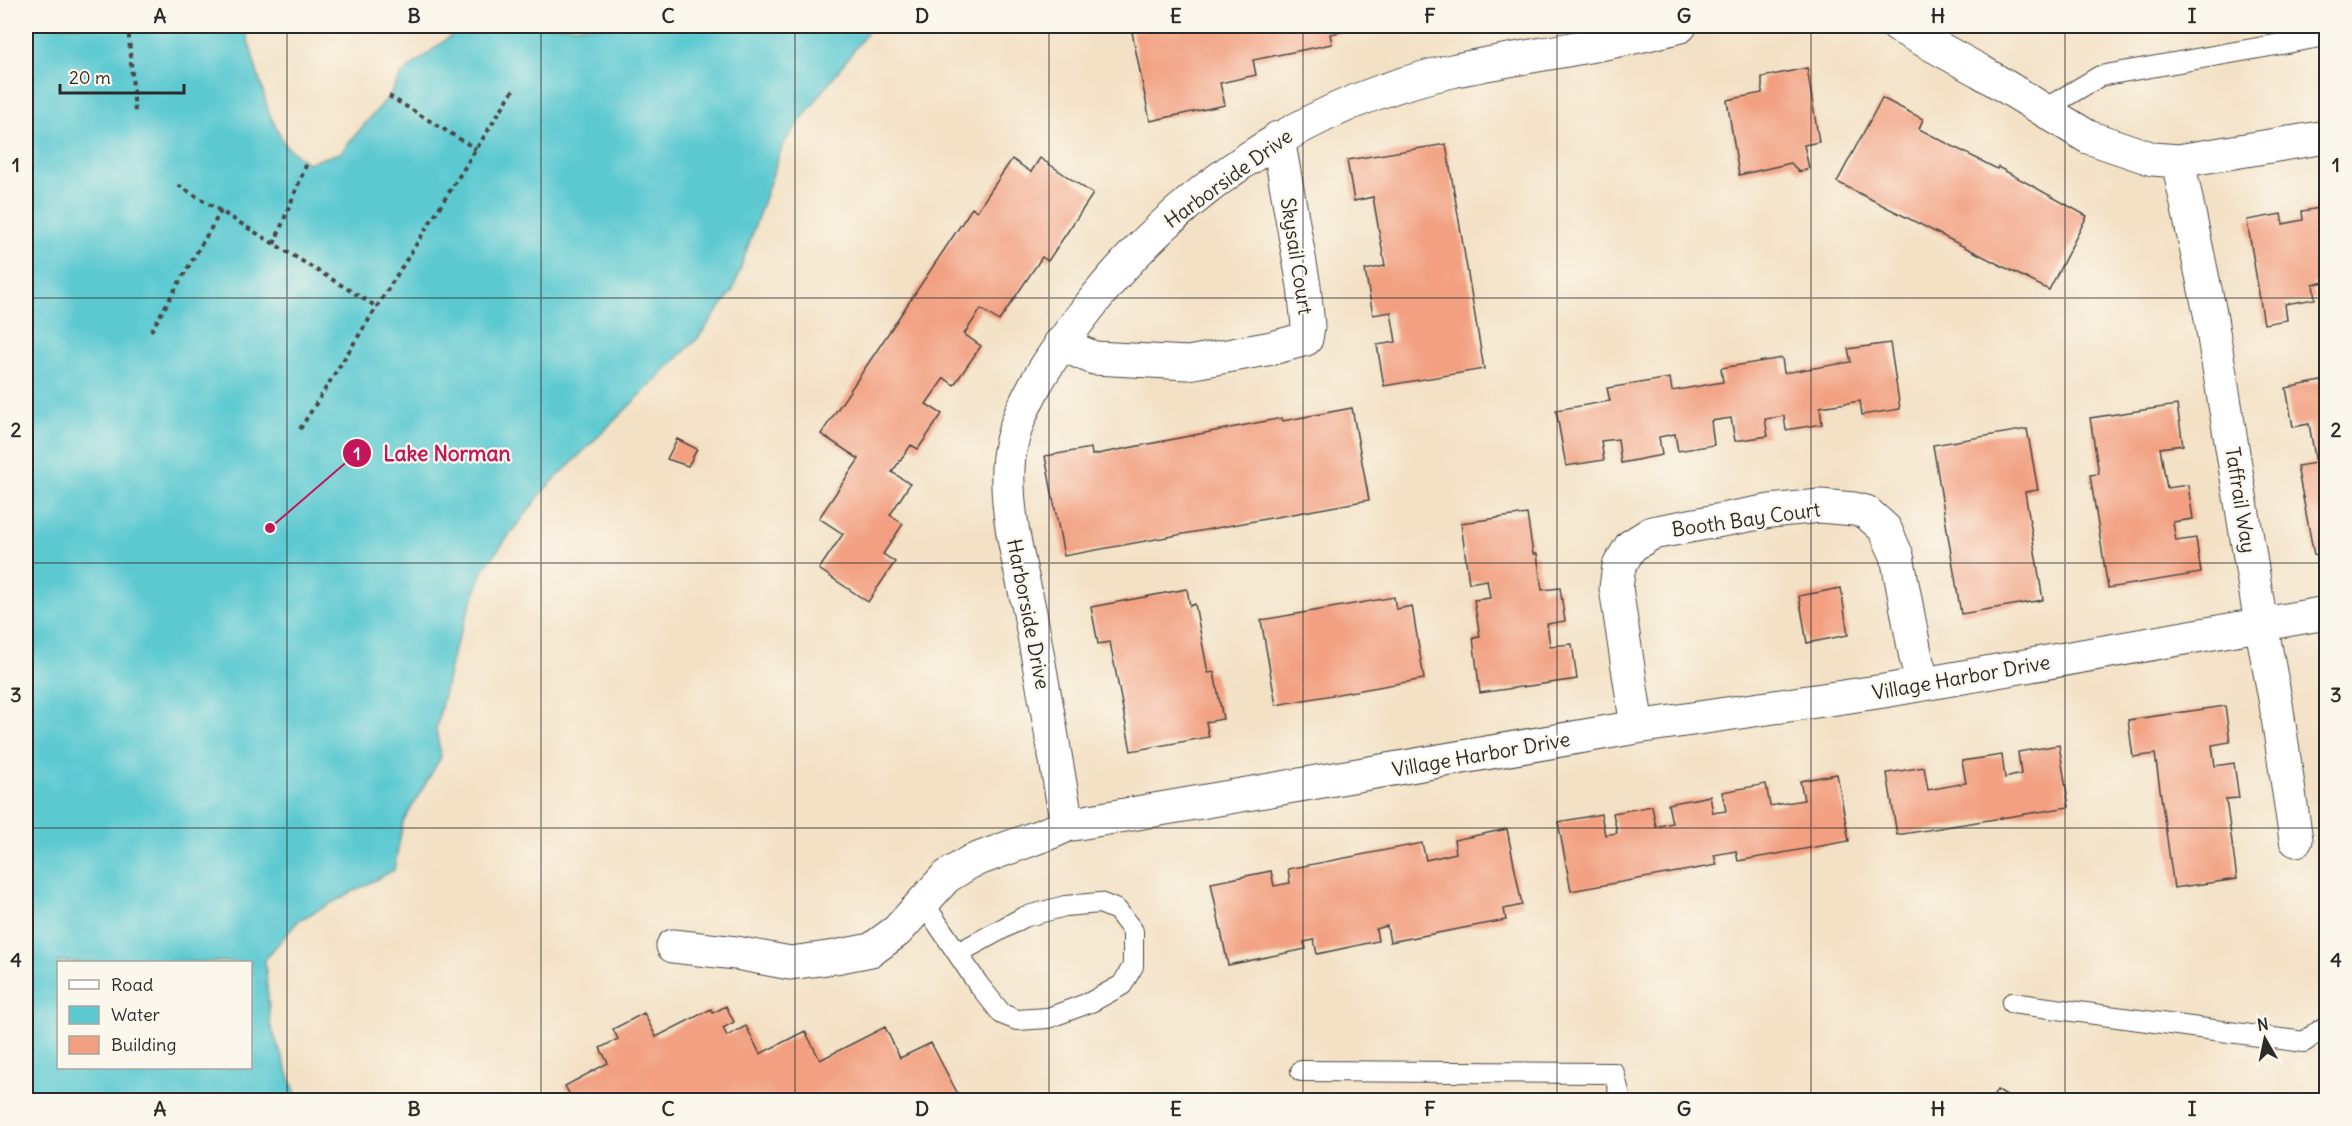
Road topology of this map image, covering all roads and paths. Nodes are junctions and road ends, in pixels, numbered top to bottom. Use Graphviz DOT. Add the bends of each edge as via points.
graph roads {
  1 [pos="128,26"];
  2 [pos="1680,26"];
  3 [pos="1898,26"];
  4 [pos="2326,36"];
  5 [pos="514,89"];
  6 [pos="389,96"];
  7 [pos="2043,110"];
  8 [pos="135,112"];
  9 [pos="2326,137"];
  10 [pos="1278,138"];
  11 [pos="476,149"];
  12 [pos="2178,161"];
  13 [pos="307,163"];
  14 [pos="178,185"];
  15 [pos="220,211"];
  16 [pos="274,244"];
  17 [pos="377,307"];
  18 [pos="151,332"];
  19 [pos="1060,344"];
  20 [pos="300,429"];
  21 [pos="2326,613"];
  22 [pos="2261,624"];
  23 [pos="1923,683"];
  24 [pos="1638,727"];
  25 [pos="1067,825"];
  26 [pos="2296,840"];
  27 [pos="923,902"];
  28 [pos="673,946"];
  29 [pos="958,953"];
  30 [pos="2012,1003"];
  31 [pos="2326,1026"];
  32 [pos="1301,1071"];
  33 [pos="1621,1101"];
  1 -- 8 [label="path"];
  2 -- 10 [label="street, Harborside Drive" via="1449,72 1370,96"];
  3 -- 7 [label="street"];
  4 -- 7 [label="lane" via="2100,76"];
  5 -- 11 [label="path"];
  6 -- 11 [label="path"];
  7 -- 12 [label="street" via="2088,137 2153,159"];
  9 -- 12 [label="street"];
  10 -- 19 [label="street, Harborside Drive" via="1158,229 1104,286"];
  10 -- 19 [label="street, Skysail Court" via="1304,286 1306,339 1188,363 1094,358"];
  11 -- 17 [label="path"];
  12 -- 22 [label="street, Taffrail Way" via="2210,312"];
  13 -- 16 [label="path"];
  14 -- 15 [label="path"];
  15 -- 16 [label="path"];
  15 -- 18 [label="path"];
  16 -- 17 [label="path"];
  17 -- 20 [label="path"];
  19 -- 25 [label="street, Harborside Drive" via="1036,383 1012,437 1008,467 1016,549"];
  21 -- 22 [label="street, Village Harbor Drive"];
  22 -- 23 [label="street, Village Harbor Drive"];
  22 -- 26 [label="street, Taffrail Way"];
  23 -- 24 [label="street, Village Harbor Drive"];
  23 -- 24 [label="street, Booth Bay Court" via="1897,556 1885,529 1866,512 1854,508 1820,506 1770,511 1652,533 1631,546 1619,566 1616,588"];
  24 -- 25 [label="street, Village Harbor Drive"];
  25 -- 27 [label="street, Village Harbor Drive" via="970,862 946,877"];
  27 -- 28 [label="street, Village Harbor Drive" via="897,931 871,950 834,957 790,963"];
  27 -- 29 [label="lane"];
  29 -- 29 [label="lane" via="1002,1014 1017,1020 1048,1018 1122,986 1133,966 1133,931 1117,910 1100,903 1065,906 1024,917"];
  30 -- 31 [label="lane" via="2304,1042"];
  32 -- 33 [label="lane" via="1614,1072"];
}
